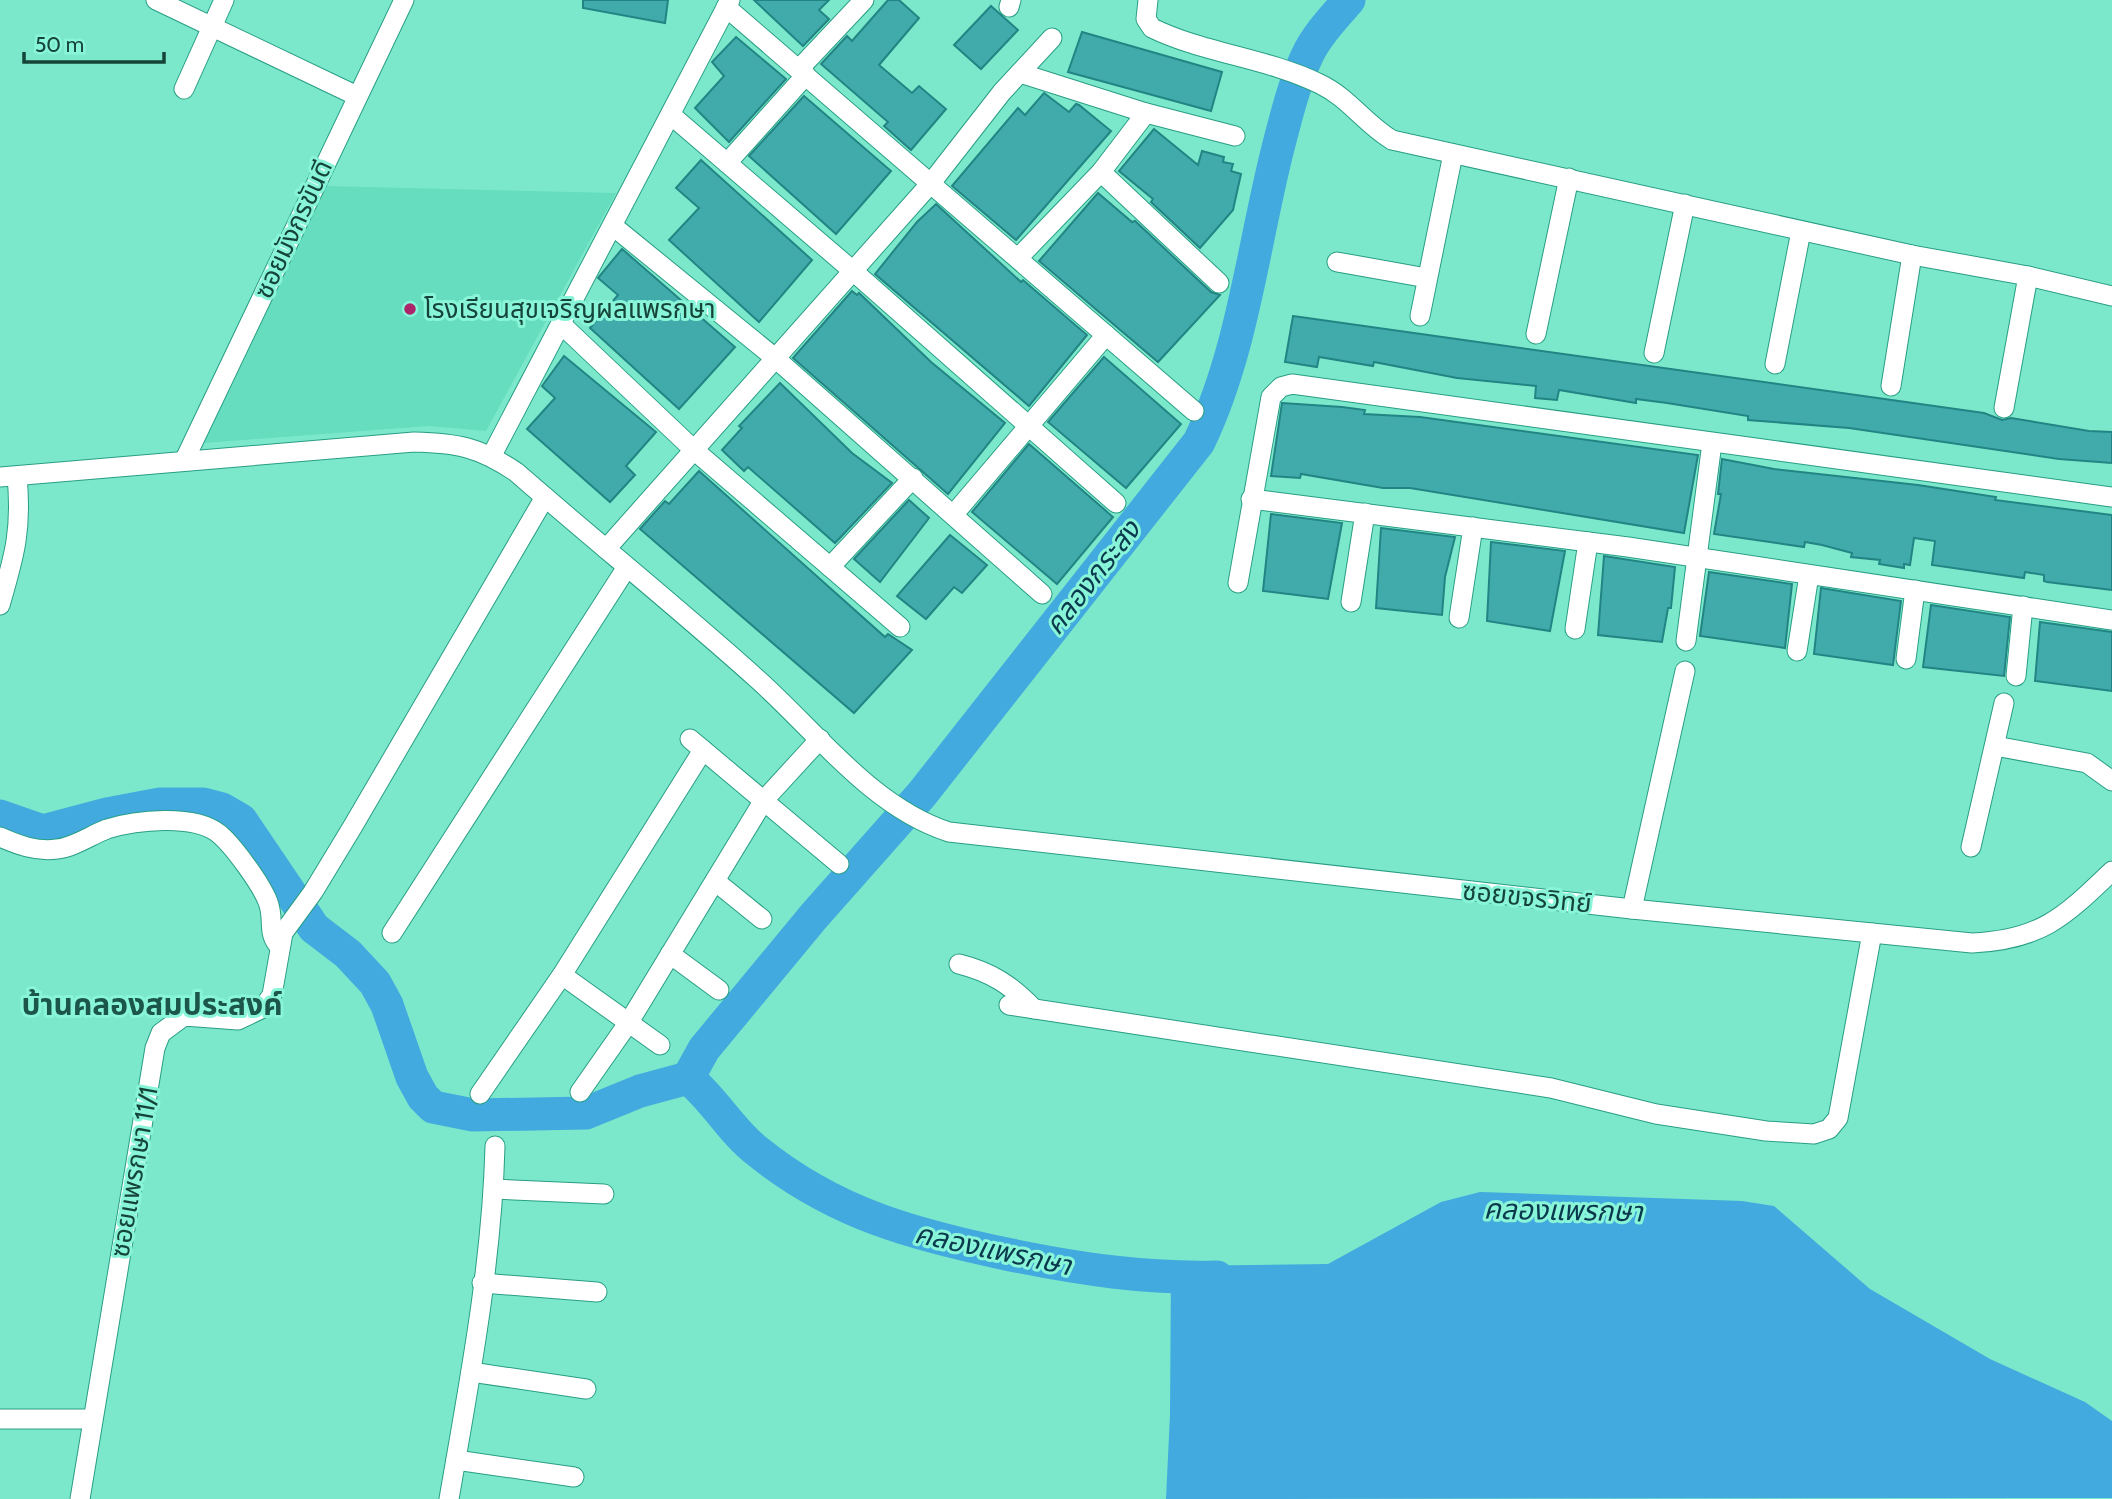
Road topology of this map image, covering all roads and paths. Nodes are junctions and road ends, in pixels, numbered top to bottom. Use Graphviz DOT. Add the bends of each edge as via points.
graph roads {
  1 [pos="156,0"];
  2 [pos="224,0"];
  3 [pos="404,0"];
  4 [pos="863,0"];
  5 [pos="1148,0"];
  6 [pos="728,3"];
  7 [pos="210,26"];
  8 [pos="1052,38"];
  9 [pos="802,72"];
  10 [pos="1020,73"];
  11 [pos="184,89"];
  12 [pos="356,96"];
  13 [pos="1146,113"];
  14 [pos="671,115"];
  15 [pos="1235,136"];
  16 [pos="1453,154"];
  17 [pos="727,163"];
  18 [pos="1101,172"];
  19 [pos="1569,178"];
  20 [pos="931,183"];
  21 [pos="1685,204"];
  22 [pos="612,226"];
  23 [pos="1801,231"];
  24 [pos="1912,255"];
  25 [pos="1018,258"];
  26 [pos="1337,261"];
  27 [pos="853,271"];
  28 [pos="2028,276"];
  29 [pos="1427,278"];
  30 [pos="1219,283"];
  31 [pos="2112,296"];
  32 [pos="1420,316"];
  33 [pos="561,324"];
  34 [pos="1536,334"];
  35 [pos="1106,335"];
  36 [pos="1654,354"];
  37 [pos="775,358"];
  38 [pos="1775,364"];
  39 [pos="1891,386"];
  40 [pos="2004,408"];
  41 [pos="1194,411"];
  42 [pos="1029,426"];
  43 [pos="1712,443"];
  44 [pos="694,450"];
  45 [pos="492,455"];
  46 [pos="186,459"];
  47 [pos="8,476"];
  48 [pos="913,478"];
  49 [pos="545,497"];
  50 [pos="2112,497"];
  51 [pos="1251,499"];
  52 [pos="1116,503"];
  53 [pos="1365,513"];
  54 [pos="954,514"];
  55 [pos="1473,527"];
  56 [pos="1588,542"];
  57 [pos="606,549"];
  58 [pos="1695,557"];
  59 [pos="627,566"];
  60 [pos="830,567"];
  61 [pos="1809,575"];
  62 [pos="1238,583"];
  63 [pos="1915,590"];
  64 [pos="1042,594"];
  65 [pos="1351,602"];
  66 [pos="0,605"];
  67 [pos="2023,606"];
  68 [pos="1459,618"];
  69 [pos="2112,620"];
  70 [pos="900,627"];
  71 [pos="1575,629"];
  72 [pos="1686,641"];
  73 [pos="1797,651"];
  74 [pos="1906,659"];
  75 [pos="1685,671"];
  76 [pos="2016,676"];
  77 [pos="2004,703"];
  78 [pos="820,739"];
  79 [pos="1994,746"];
  80 [pos="2112,781"];
  81 [pos="764,800"];
  82 [pos="0,837"];
  83 [pos="1971,847"];
  84 [pos="839,864"];
  85 [pos="2112,872"];
  86 [pos="715,881"];
  87 [pos="1632,909"];
  88 [pos="762,919"];
  89 [pos="391,933"];
  90 [pos="1872,933"];
  91 [pos="281,940"];
  92 [pos="670,954"];
  93 [pos="959,964"];
  94 [pos="562,975"];
  95 [pos="719,990"];
  96 [pos="1009,1005"];
  97 [pos="1034,1009"];
  98 [pos="629,1022"];
  99 [pos="660,1045"];
  100 [pos="580,1092"];
  101 [pos="480,1094"];
  102 [pos="495,1146"];
  103 [pos="494,1189"];
  104 [pos="604,1194"];
  105 [pos="482,1283"];
  106 [pos="597,1292"];
  107 [pos="471,1372"];
  108 [pos="586,1388"];
  109 [pos="0,1419"];
  110 [pos="92,1419"];
  111 [pos="456,1460"];
  112 [pos="574,1477"];
  113 [pos="80,1499"];
  114 [pos="449,1499"];
  1 -- 7 [label="street"];
  2 -- 7 [label="street"];
  3 -- 12 [label="street, ซอยมังกรขันดี"];
  4 -- 9 [label="street"];
  5 -- 16 [label="street" via="1148,24 1157,30 1321,85 1348,101 1374,129 1392,140"];
  6 -- 9 [label="street"];
  6 -- 14 [label="street"];
  7 -- 11 [label="street"];
  7 -- 12 [label="street"];
  8 -- 10 [label="street"];
  9 -- 17 [label="street"];
  9 -- 20 [label="street"];
  10 -- 13 [label="street"];
  10 -- 20 [label="street"];
  12 -- 46 [label="street, ซอยมังกรขันดี"];
  13 -- 15 [label="street"];
  13 -- 18 [label="street"];
  14 -- 17 [label="street"];
  14 -- 22 [label="street"];
  16 -- 19 [label="street"];
  16 -- 29 [label="street"];
  17 -- 27 [label="street"];
  18 -- 25 [label="street"];
  18 -- 30 [label="street"];
  19 -- 21 [label="street"];
  19 -- 34 [label="street"];
  20 -- 25 [label="street"];
  20 -- 27 [label="street"];
  21 -- 23 [label="street"];
  21 -- 36 [label="street"];
  22 -- 33 [label="street"];
  22 -- 37 [label="street"];
  23 -- 24 [label="street"];
  23 -- 38 [label="street"];
  24 -- 28 [label="street"];
  24 -- 39 [label="street"];
  25 -- 35 [label="street"];
  26 -- 29 [label="street"];
  27 -- 37 [label="street"];
  27 -- 42 [label="street"];
  28 -- 31 [label="street"];
  28 -- 40 [label="street"];
  29 -- 32 [label="street"];
  33 -- 44 [label="street"];
  33 -- 45 [label="street"];
  35 -- 41 [label="street"];
  35 -- 42 [label="street"];
  37 -- 44 [label="street"];
  37 -- 48 [label="street"];
  42 -- 52 [label="street"];
  42 -- 54 [label="street"];
  43 -- 50 [label="street"];
  43 -- 51 [label="street" via="1292,384 1271,397"];
  43 -- 58 [label="street"];
  44 -- 57 [label="street"];
  44 -- 60 [label="street"];
  45 -- 46 [label="street" via="470,446 414,442"];
  45 -- 49 [label="street, ซอยขจรวิทย์"];
  46 -- 47 [label="street"];
  47 -- 66 [label="street" via="21,517 18,545"];
  48 -- 54 [label="street"];
  48 -- 60 [label="street"];
  49 -- 57 [label="street, ซอยขจรวิทย์"];
  49 -- 91 [label="street"];
  51 -- 53 [label="street"];
  51 -- 62 [label="street"];
  53 -- 55 [label="street"];
  53 -- 65 [label="street"];
  54 -- 64 [label="street"];
  55 -- 56 [label="street"];
  55 -- 68 [label="street"];
  56 -- 58 [label="street"];
  56 -- 71 [label="street"];
  57 -- 59 [label="street, ซอยขจรวิทย์"];
  58 -- 61 [label="street"];
  58 -- 72 [label="street"];
  59 -- 78 [label="street, ซอยขจรวิทย์"];
  59 -- 89 [label="street"];
  60 -- 70 [label="street"];
  61 -- 63 [label="street"];
  61 -- 73 [label="street"];
  63 -- 67 [label="street"];
  63 -- 74 [label="street"];
  67 -- 69 [label="street"];
  67 -- 76 [label="street"];
  75 -- 87 [label="street"];
  77 -- 79 [label="street"];
  78 -- 81 [label="street"];
  78 -- 87 [label="street, ซอยขจรวิทย์" via="881,794 922,823 949,832"];
  79 -- 80 [label="street" via="2087,763"];
  79 -- 83 [label="street"];
  81 -- 84 [label="street"];
  81 -- 86 [label="street"];
  81 -- 94 [label="street" via="697,744"];
  82 -- 91 [label="street" via="26,847 57,849 120,826 171,821 206,826 227,841 265,897 271,935"];
  85 -- 90 [label="street, ซอยขจรวิทย์" via="2052,924 2005,942"];
  86 -- 88 [label="street"];
  86 -- 92 [label="street"];
  87 -- 90 [label="street, ซอยขจรวิทย์"];
  90 -- 97 [label="street" via="1838,1118 1829,1129 1814,1134 1656,1114 1552,1088"];
  91 -- 110 [label="street, ซอยแพรกษา 11/1" via="272,995 263,1008 238,1020 184,1016 161,1033 155,1048"];
  92 -- 95 [label="street"];
  92 -- 98 [label="street"];
  93 -- 97 [label="street" via="988,972 1015,989"];
  94 -- 98 [label="street"];
  94 -- 101 [label="street"];
  96 -- 97 [label="street"];
  98 -- 99 [label="street"];
  98 -- 100 [label="street"];
  102 -- 103 [label="street"];
  103 -- 104 [label="street"];
  103 -- 105 [label="street"];
  105 -- 106 [label="street"];
  105 -- 107 [label="street"];
  107 -- 108 [label="street"];
  107 -- 111 [label="street"];
  109 -- 110 [label="street"];
  110 -- 113 [label="street, ซอยแพรกษา 11/1"];
  111 -- 112 [label="street"];
  111 -- 114 [label="street"];
}
